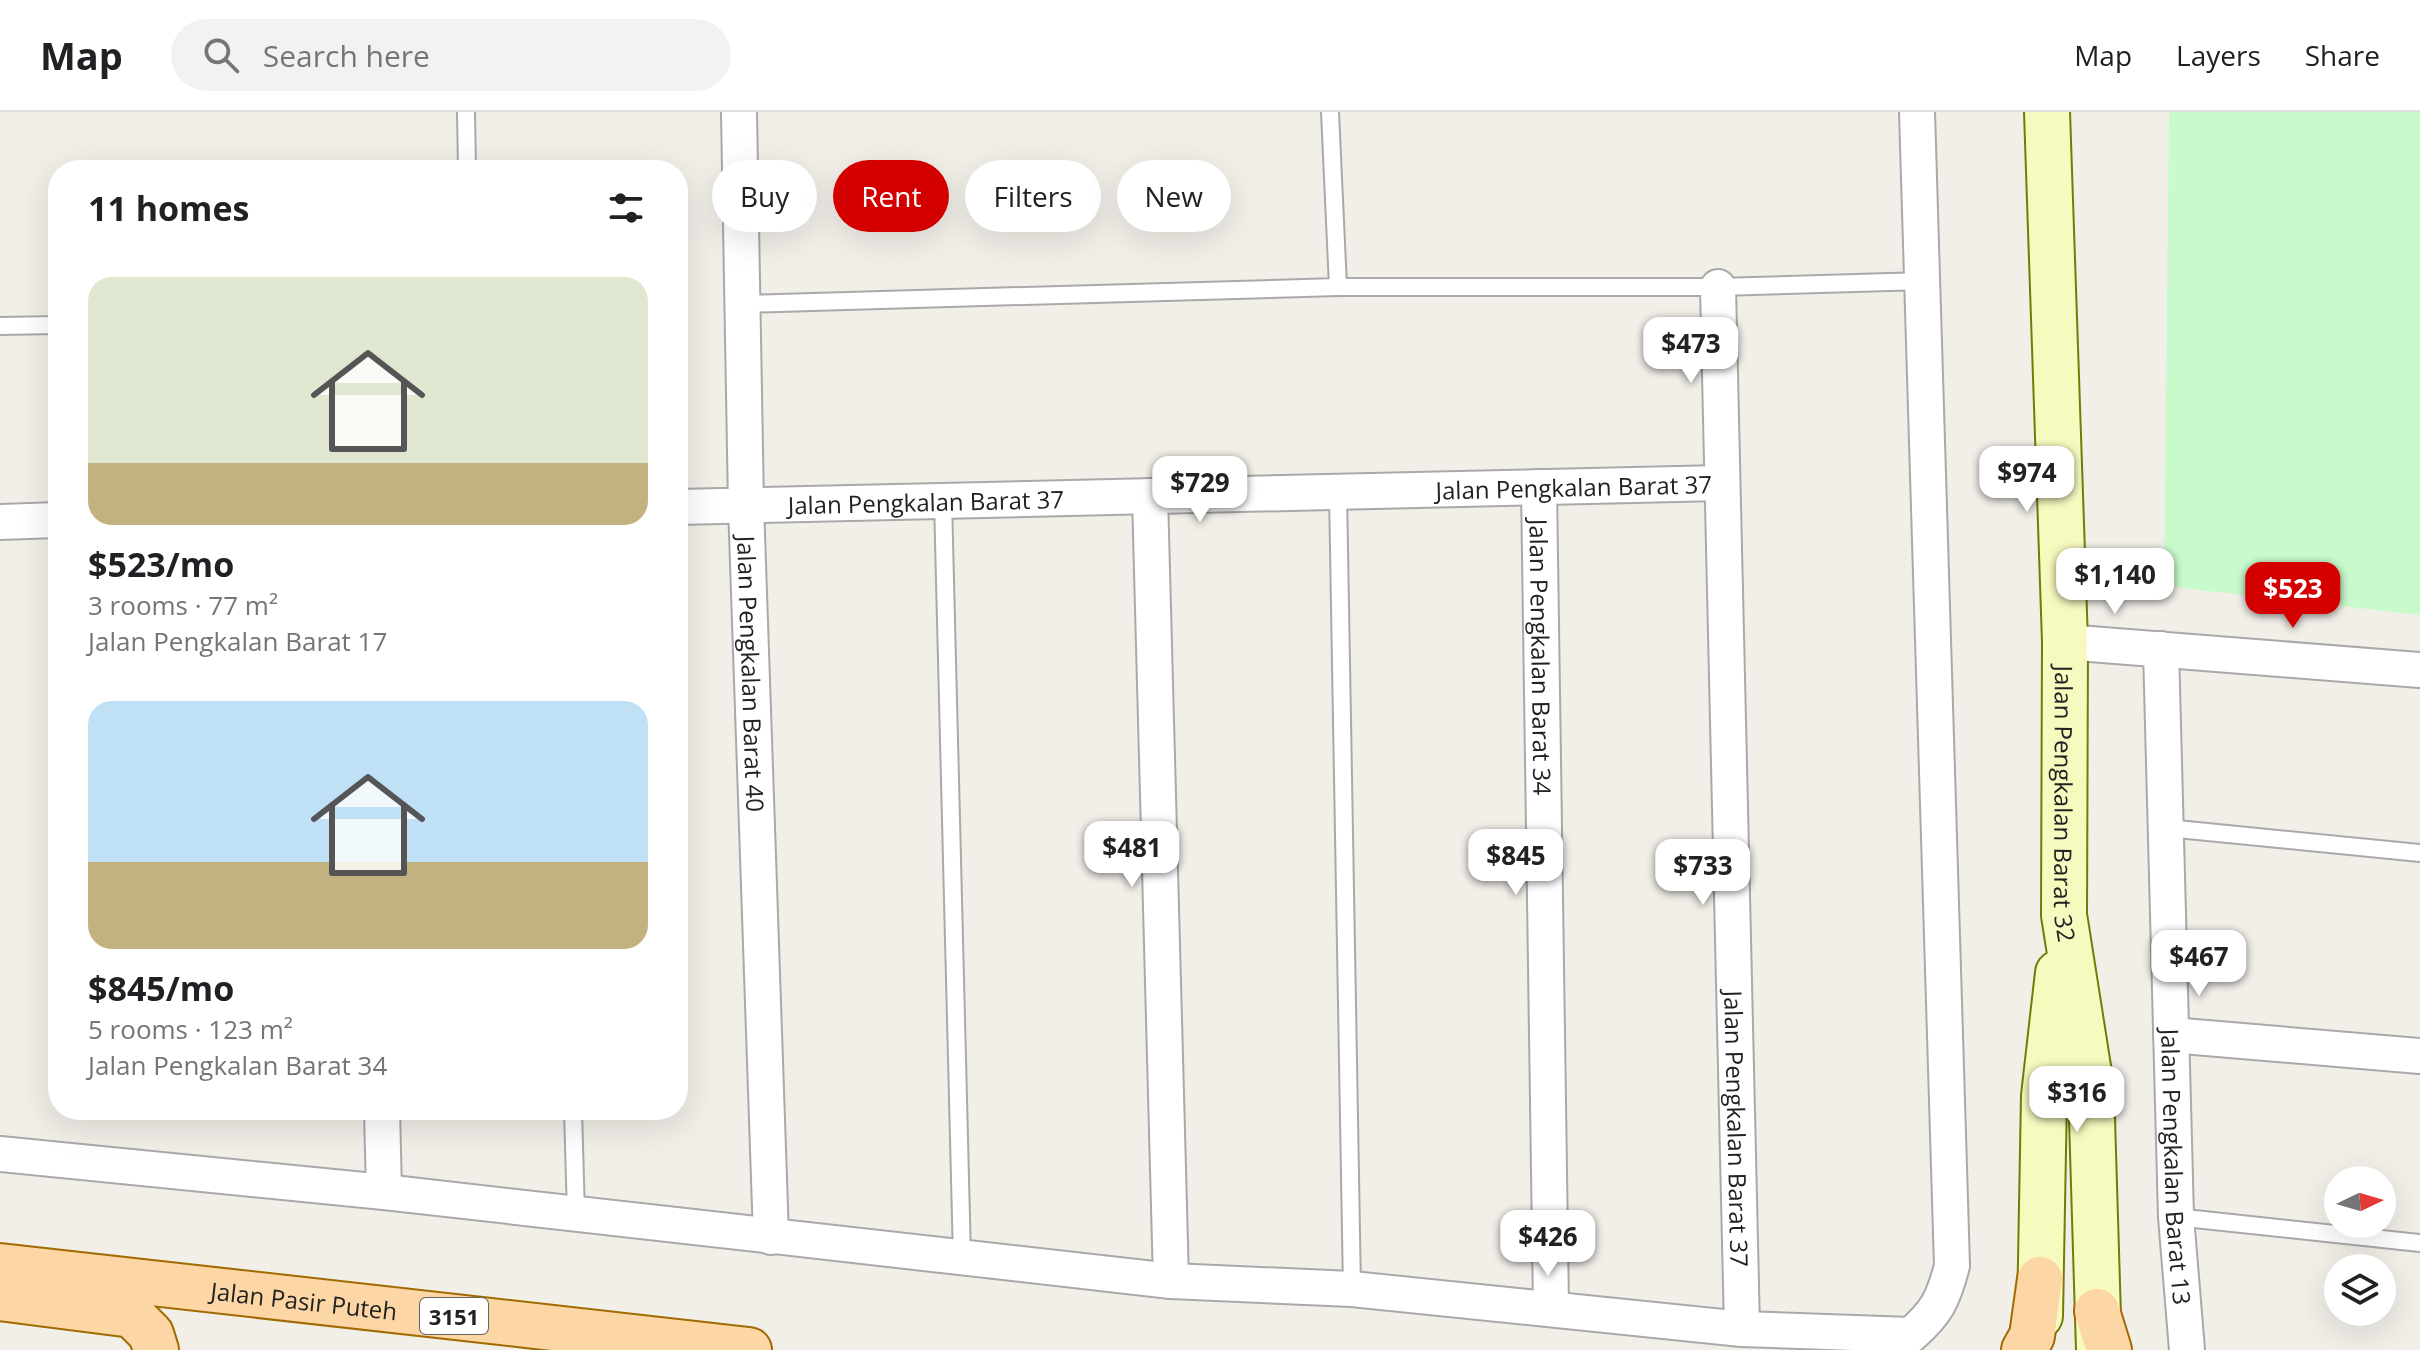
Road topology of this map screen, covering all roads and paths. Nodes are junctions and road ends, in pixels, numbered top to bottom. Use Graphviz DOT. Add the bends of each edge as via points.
graph roads {
  1 [pos="466,112"];
  2 [pos="739,112"];
  3 [pos="1330,112"];
  4 [pos="1917,112"];
  5 [pos="2047,112"];
  6 [pos="467,160"];
  7 [pos="1924,281"];
  8 [pos="1338,287"];
  9 [pos="1718,287"];
  10 [pos="741,304"];
  11 [pos="48,325"];
  12 [pos="0,326"];
  13 [pos="1721,483"];
  14 [pos="1539,487"];
  15 [pos="1338,492"];
  16 [pos="1150,496"];
  17 [pos="943,501"];
  18 [pos="746,505"];
  19 [pos="688,507"];
  20 [pos="48,520"];
  21 [pos="0,522"];
  22 [pos="2065,642"];
  23 [pos="2161,649"];
  24 [pos="2420,670"];
  25 [pos="2167,828"];
  26 [pos="2420,853"];
  27 [pos="2064,915"];
  28 [pos="2171,1035"];
  29 [pos="2420,1056"];
  30 [pos="382,1120"];
  31 [pos="573,1120"];
  32 [pos="0,1154"];
  33 [pos="384,1192"];
  34 [pos="576,1215"];
  35 [pos="2176,1217"];
  36 [pos="771,1237"];
  37 [pos="2420,1243"];
  38 [pos="962,1258"];
  39 [pos="0,1266"];
  40 [pos="2040,1279"];
  41 [pos="1171,1281"];
  42 [pos="1352,1289"];
  43 [pos="0,1298"];
  44 [pos="1551,1307"];
  45 [pos="1742,1329"];
  46 [pos="2101,1337"];
  47 [pos="156,1350"];
  48 [pos="749,1350"];
  49 [pos="2024,1350"];
  50 [pos="2041,1350"];
  51 [pos="2187,1350"];
  1 -- 6 [label="lane"];
  2 -- 10 [label="street, Jalan Pengkalan Barat 40"];
  3 -- 8 [label="lane"];
  4 -- 7 [label="street"];
  5 -- 22 [label="street, Jalan Pengkalan Barat 32"];
  7 -- 9 [label="lane"];
  7 -- 45 [label="street" via="1952,1266 1944,1299 1911,1335"];
  8 -- 9 [label="lane"];
  8 -- 10 [label="lane"];
  9 -- 13 [label="street"];
  10 -- 18 [label="street, Jalan Pengkalan Barat 40"];
  11 -- 12 [label="lane"];
  13 -- 14 [label="street, Jalan Pengkalan Barat 37"];
  13 -- 45 [label="street, Jalan Pengkalan Barat 37"];
  14 -- 15 [label="street, Jalan Pengkalan Barat 37"];
  14 -- 44 [label="street, Jalan Pengkalan Barat 34"];
  15 -- 16 [label="street, Jalan Pengkalan Barat 37"];
  15 -- 42 [label="lane"];
  16 -- 17 [label="street, Jalan Pengkalan Barat 37"];
  16 -- 41 [label="street"];
  17 -- 18 [label="street, Jalan Pengkalan Barat 37"];
  17 -- 38 [label="lane"];
  18 -- 19 [label="street, Jalan Pengkalan Barat 37"];
  18 -- 36 [label="street, Jalan Pengkalan Barat 40"];
  20 -- 21 [label="street"];
  22 -- 23 [label="street"];
  22 -- 27 [label="street, Jalan Pengkalan Barat 32"];
  23 -- 24 [label="street"];
  23 -- 25 [label="street, Jalan Pengkalan Barat 13"];
  25 -- 26 [label="lane"];
  25 -- 28 [label="street, Jalan Pengkalan Barat 13"];
  27 -- 40 [label="street" via="2044,1096"];
  27 -- 46 [label="street, Jalan Pengkalan Barat 32" via="2091,1086"];
  28 -- 29 [label="street"];
  28 -- 35 [label="street, Jalan Pengkalan Barat 13"];
  30 -- 33 [label="street"];
  31 -- 34 [label="lane"];
  32 -- 33 [label="street"];
  33 -- 34 [label="street"];
  34 -- 36 [label="street"];
  35 -- 37 [label="lane"];
  35 -- 51 [label="street, Jalan Pengkalan Barat 13"];
  36 -- 38 [label="street"];
  38 -- 41 [label="street"];
  39 -- 48 [label="main road, Jalan Pasir Puteh / 3151"];
  40 -- 49 [label="main road" via="2032,1336"];
  40 -- 50 [label="street"];
  41 -- 42 [label="street"];
  42 -- 44 [label="street"];
  43 -- 47 [label="main road" via="132,1315 151,1334"];
  44 -- 45 [label="street"];
}
